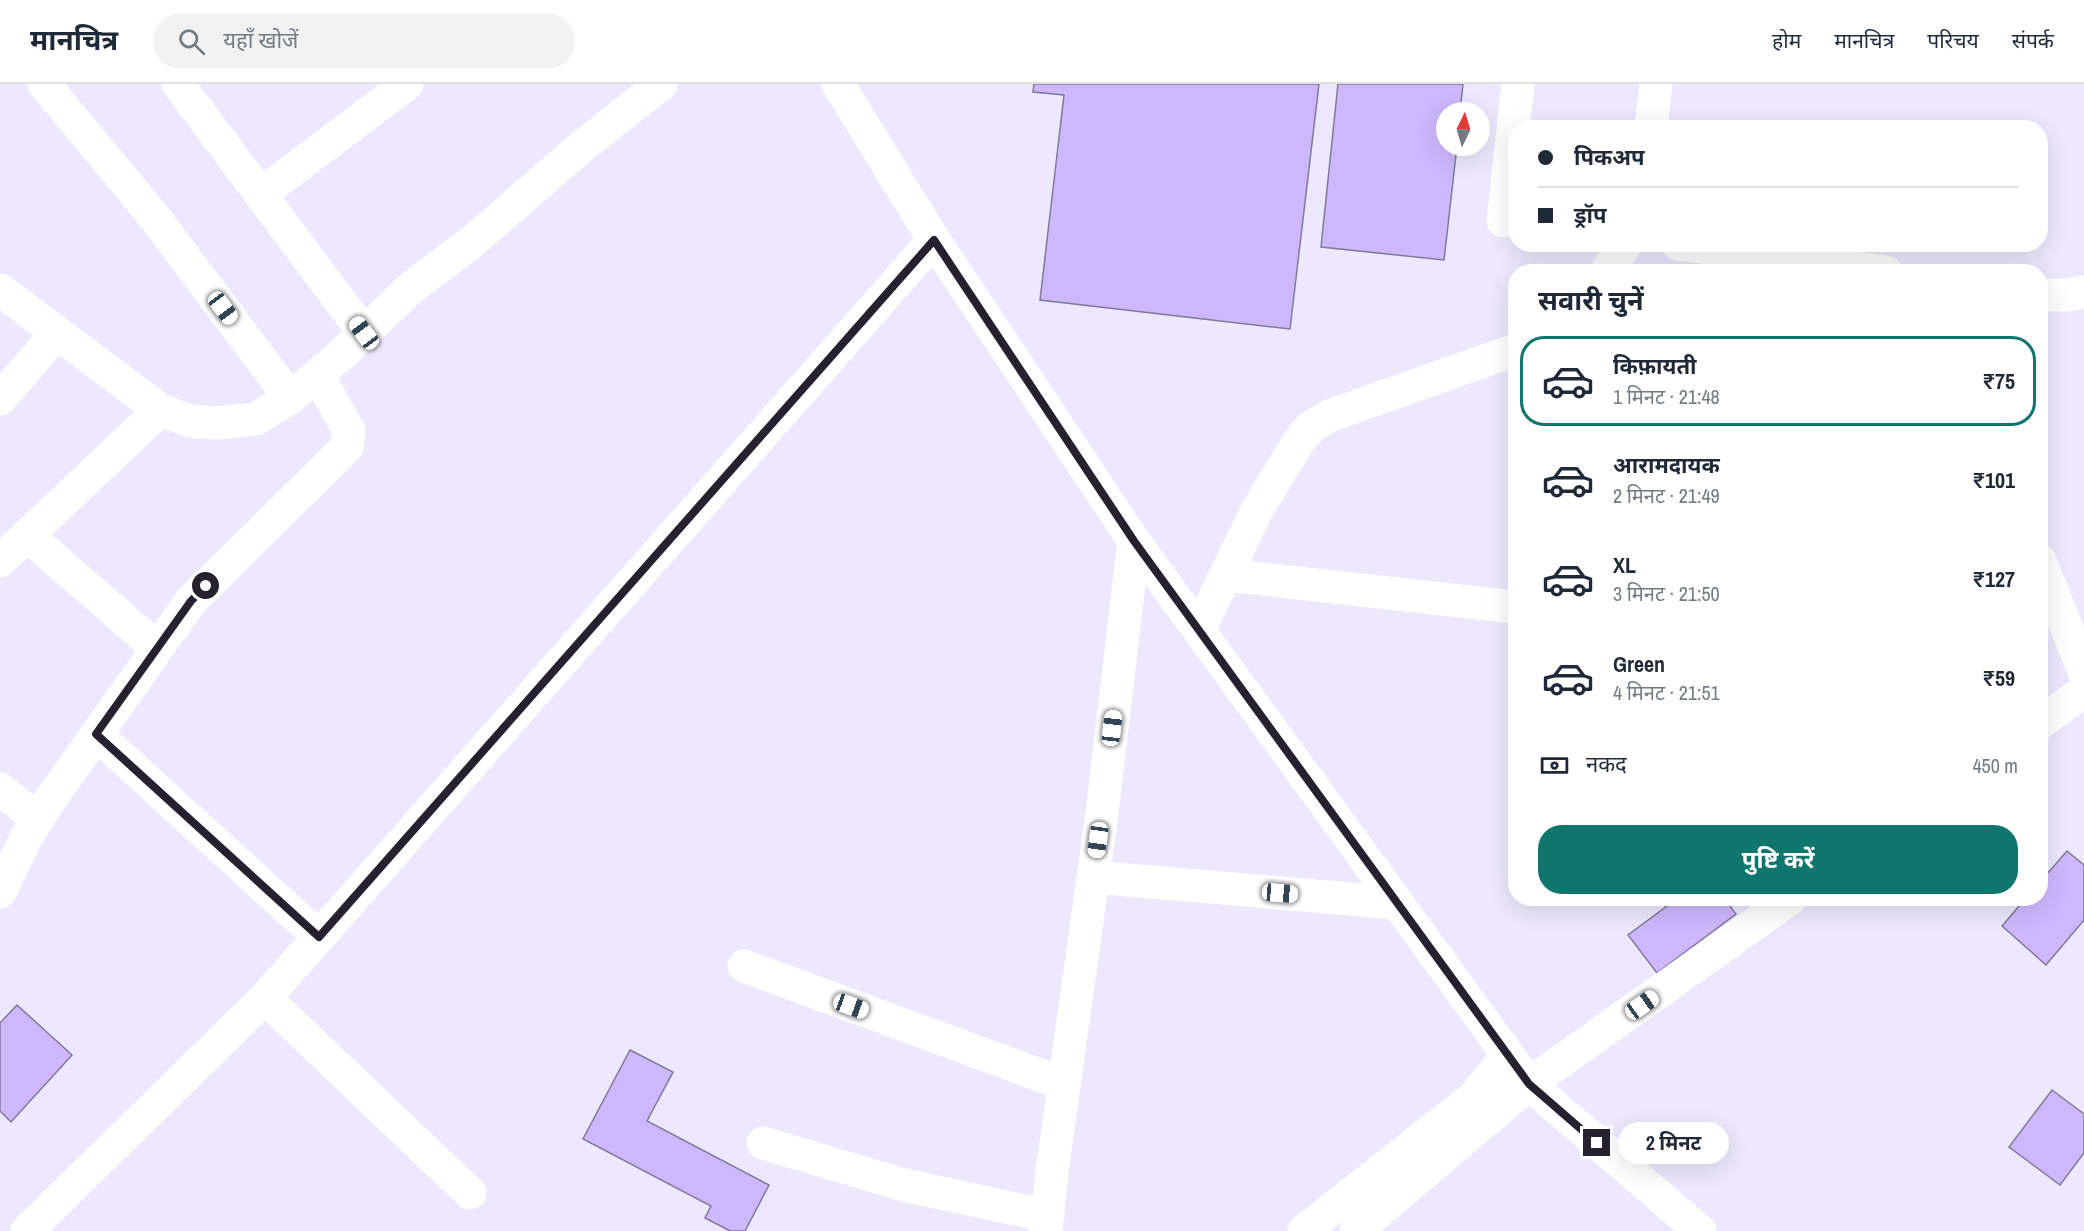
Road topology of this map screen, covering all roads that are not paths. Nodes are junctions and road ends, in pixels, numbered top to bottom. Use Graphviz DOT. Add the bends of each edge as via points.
graph roads {
  1 [pos="44,84"];
  2 [pos="178,84"];
  3 [pos="407,84"];
  4 [pos="661,84"];
  5 [pos="838,84"];
  6 [pos="1518,84"];
  7 [pos="1656,84"];
  8 [pos="1514,120"];
  9 [pos="1652,120"];
  10 [pos="1508,175"];
  11 [pos="261,194"];
  12 [pos="1503,221"];
  13 [pos="934,240"];
  14 [pos="1711,252"];
  15 [pos="1756,263"];
  16 [pos="0,290"];
  17 [pos="2084,292"];
  18 [pos="2048,295"];
  19 [pos="57,333"];
  20 [pos="364,333"];
  21 [pos="1508,352"];
  22 [pos="318,375"];
  23 [pos="290,398"];
  24 [pos="0,399"];
  25 [pos="160,410"];
  26 [pos="1134,541"];
  27 [pos="9,547"];
  28 [pos="1227,575"];
  29 [pos="2048,581"];
  30 [pos="1508,606"];
  31 [pos="1199,630"];
  32 [pos="158,648"];
  33 [pos="2084,671"];
  34 [pos="2084,691"];
  35 [pos="2048,717"];
  36 [pos="96,734"];
  37 [pos="0,789"];
  38 [pos="38,819"];
  39 [pos="1093,877"];
  40 [pos="0,892"];
  41 [pos="1398,903"];
  42 [pos="1780,906"];
  43 [pos="319,937"];
  44 [pos="744,966"];
  45 [pos="266,998"];
  46 [pos="1508,1055"];
  47 [pos="1064,1084"];
  48 [pos="1529,1084"];
  49 [pos="763,1143"];
  50 [pos="470,1193"];
  51 [pos="1047,1223"];
  52 [pos="27,1231"];
  53 [pos="1304,1231"];
  54 [pos="1356,1231"];
  55 [pos="1700,1231"];
  1 -- 23 [label="street" via="156,219"];
  2 -- 11 [label="street"];
  3 -- 11 [label="street"];
  4 -- 20 [label="street" via="472,242 412,287"];
  5 -- 13 [label="street"];
  6 -- 8 [label="street"];
  7 -- 9 [label="street"];
  10 -- 12 [label="street"];
  11 -- 20 [label="street"];
  13 -- 26 [label="street"];
  13 -- 43 [label="street"];
  14 -- 15 [label="street"];
  16 -- 19 [label="street"];
  17 -- 18 [label="street"];
  19 -- 24 [label="street"];
  19 -- 25 [label="street"];
  20 -- 22 [label="street"];
  21 -- 28 [label="street" via="1329,416 1312,426 1258,508"];
  22 -- 23 [label="street"];
  22 -- 32 [label="street" via="349,431 347,447 191,601"];
  23 -- 25 [label="street" via="256,419 216,423"];
  25 -- 27 [label="street"];
  26 -- 31 [label="street"];
  26 -- 39 [label="street"];
  27 -- 32 [label="street"];
  28 -- 30 [label="street"];
  28 -- 31 [label="street"];
  29 -- 33 [label="street"];
  31 -- 41 [label="street"];
  32 -- 36 [label="street"];
  34 -- 35 [label="street"];
  36 -- 38 [label="street"];
  36 -- 43 [label="street"];
  37 -- 38 [label="street"];
  38 -- 40 [label="street"];
  39 -- 41 [label="street"];
  39 -- 47 [label="street"];
  41 -- 46 [label="street"];
  42 -- 48 [label="street"];
  43 -- 45 [label="street"];
  44 -- 47 [label="street"];
  45 -- 50 [label="street"];
  45 -- 52 [label="street"];
  46 -- 48 [label="street"];
  46 -- 53 [label="street" via="1474,1097"];
  47 -- 51 [label="street"];
  48 -- 54 [label="street"];
  48 -- 55 [label="street"];
  49 -- 51 [label="street"];
}
